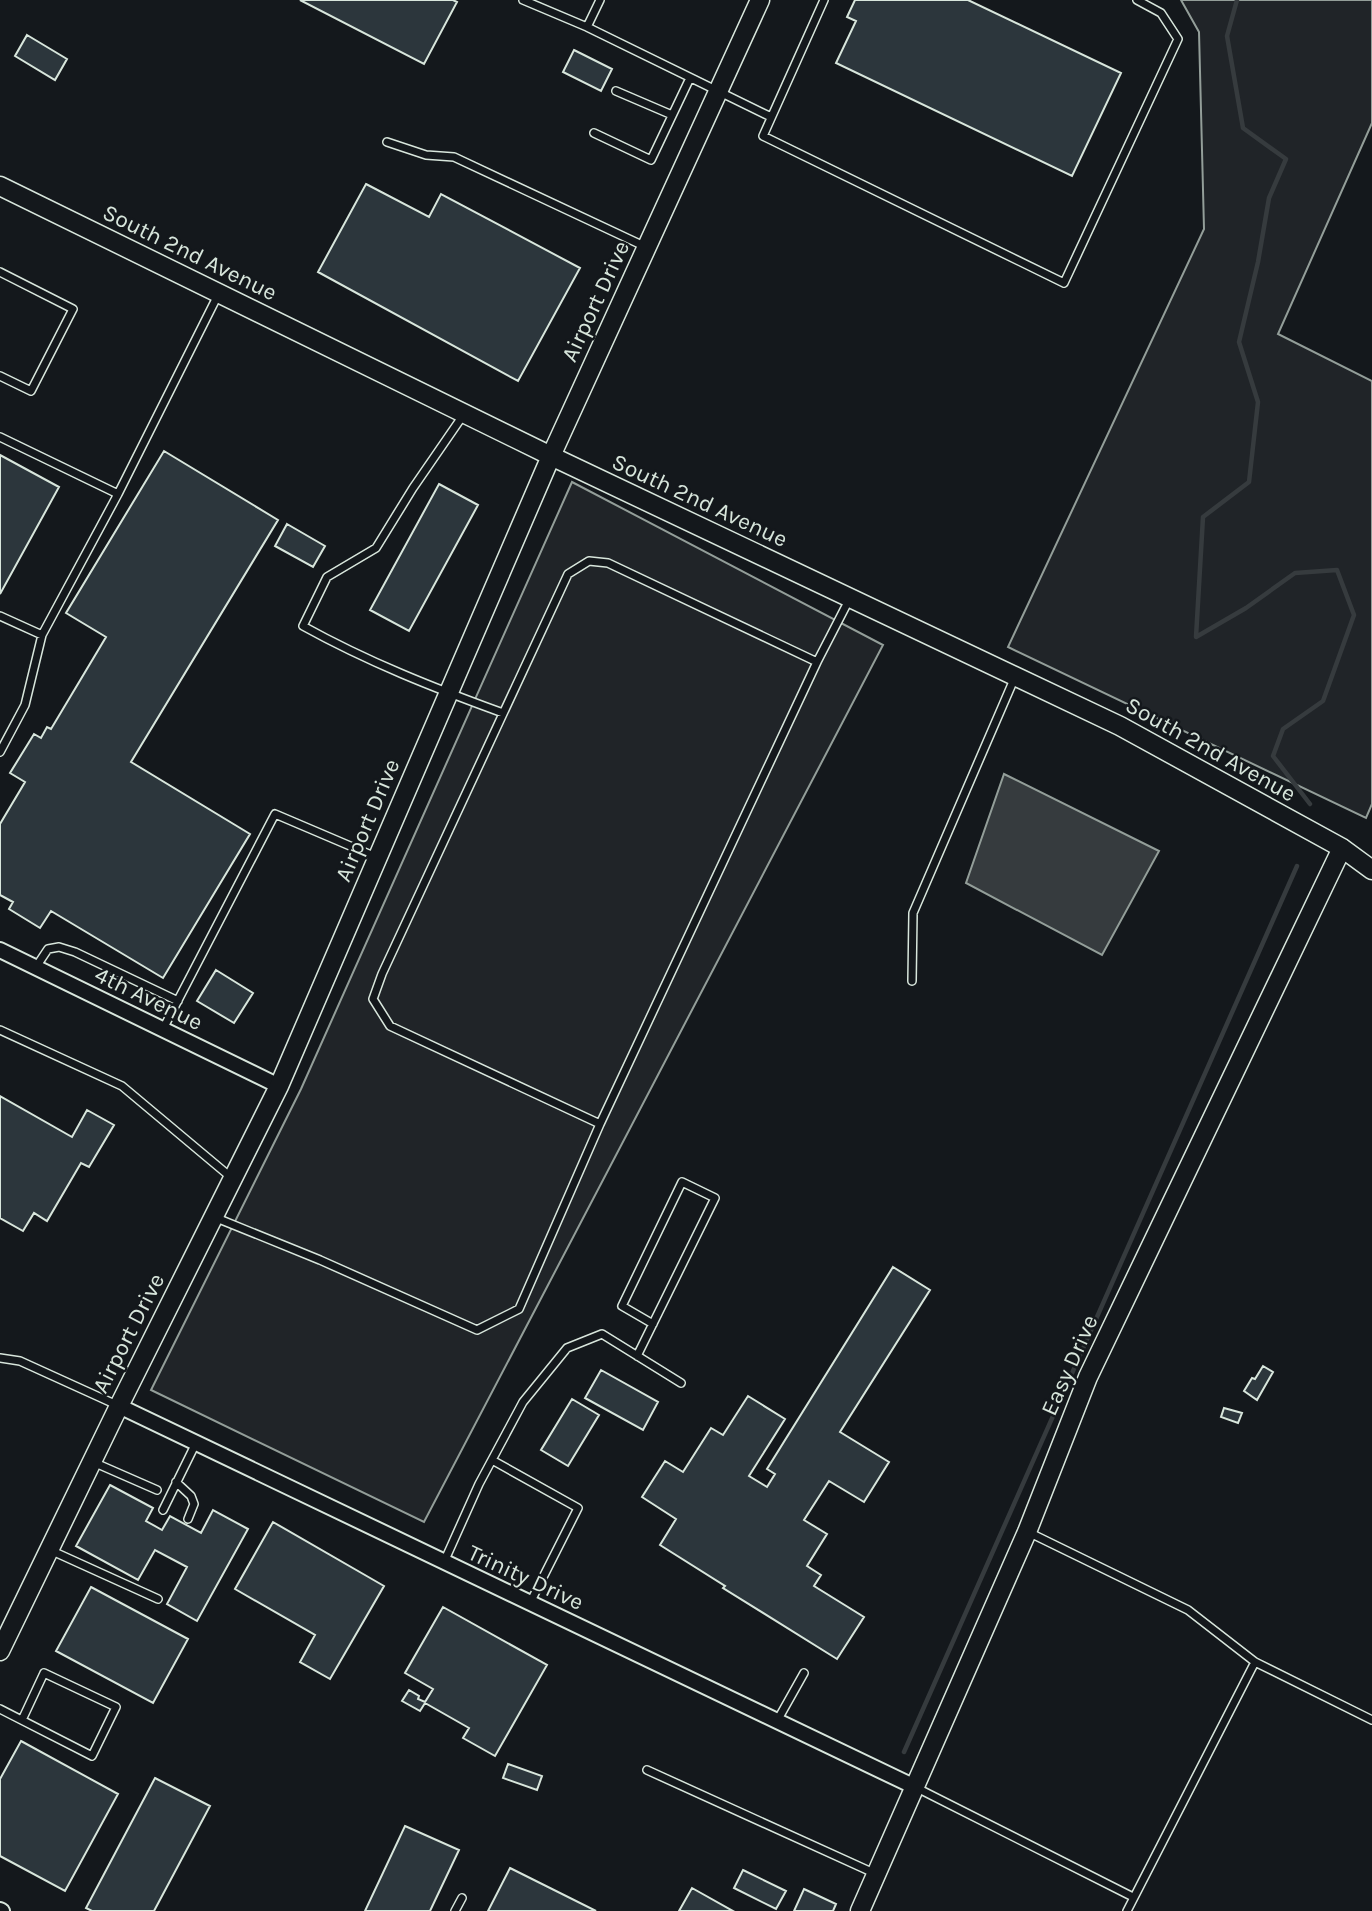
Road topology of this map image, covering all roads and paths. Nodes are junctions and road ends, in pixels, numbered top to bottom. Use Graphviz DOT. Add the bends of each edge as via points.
graph roads {
  1 [pos="523,0"];
  2 [pos="600,0"];
  3 [pos="760,0"];
  4 [pos="824,0"];
  5 [pos="1138,0"];
  6 [pos="587,27"];
  7 [pos="690,78"];
  8 [pos="616,91"];
  9 [pos="718,92"];
  10 [pos="672,115"];
  11 [pos="771,117"];
  12 [pos="594,133"];
  13 [pos="387,142"];
  14 [pos="0,186"];
  15 [pos="647,247"];
  16 [pos="0,272"];
  17 [pos="219,293"];
  18 [pos="0,376"];
  19 [pos="464,413"];
  20 [pos="0,437"];
  21 [pos="551,456"];
  22 [pos="118,495"];
  23 [pos="850,598"];
  24 [pos="0,616"];
  25 [pos="42,635"];
  26 [pos="817,663"];
  27 [pos="1015,676"];
  28 [pos="448,693"];
  29 [pos="503,713"];
  30 [pos="0,752"];
  31 [pos="1342,848"];
  32 [pos="377,858"];
  33 [pos="1372,870"];
  34 [pos="0,950"];
  35 [pos="35,967"];
  36 [pos="912,981"];
  37 [pos="178,1001"];
  38 [pos="163,1029"];
  39 [pos="0,1030"];
  40 [pos="279,1086"];
  41 [pos="600,1124"];
  42 [pos="233,1179"];
  43 [pos="214,1217"];
  44 [pos="653,1324"];
  45 [pos="637,1356"];
  46 [pos="0,1358"];
  47 [pos="681,1383"];
  48 [pos="119,1406"];
  49 [pos="196,1443"];
  50 [pos="492,1460"];
  51 [pos="92,1462"];
  52 [pos="176,1482"];
  53 [pos="156,1490"];
  54 [pos="163,1510"];
  55 [pos="188,1519"];
  56 [pos="1027,1532"];
  57 [pos="49,1550"];
  58 [pos="443,1562"];
  59 [pos="158,1599"];
  60 [pos="529,1603"];
  61 [pos="0,1651"];
  62 [pos="1255,1662"];
  63 [pos="804,1673"];
  64 [pos="2,1710"];
  65 [pos="22,1720"];
  66 [pos="1372,1720"];
  67 [pos="0,1721"];
  68 [pos="777,1721"];
  69 [pos="647,1770"];
  70 [pos="915,1787"];
  71 [pos="876,1874"];
  72 [pos="1133,1897"];
  73 [pos="461,1898"];
  74 [pos="455,1911"];
  75 [pos="860,1911"];
  76 [pos="1127,1911"];
  1 -- 6 [label="lane"];
  2 -- 6 [label="lane"];
  3 -- 9 [label="street, Airport Drive"];
  4 -- 11 [label="lane"];
  5 -- 11 [label="lane" via="1161,13 1178,39 1064,283 763,136"];
  6 -- 7 [label="lane"];
  7 -- 9 [label="lane"];
  7 -- 10 [label="lane"];
  8 -- 10 [label="lane"];
  9 -- 11 [label="lane"];
  9 -- 15 [label="street, Airport Drive"];
  10 -- 12 [label="lane" via="651,160"];
  13 -- 15 [label="lane" via="426,155 454,157"];
  14 -- 17 [label="street, South 2nd Avenue"];
  15 -- 21 [label="street, Airport Drive"];
  16 -- 18 [label="lane" via="74,309 31,391"];
  17 -- 19 [label="street, South 2nd Avenue"];
  17 -- 22 [label="lane"];
  19 -- 21 [label="street, South 2nd Avenue"];
  19 -- 28 [label="lane" via="376,548 327,577 303,626"];
  20 -- 22 [label="lane"];
  21 -- 23 [label="street, South 2nd Avenue"];
  21 -- 28 [label="street, Airport Drive"];
  22 -- 25 [label="lane"];
  23 -- 26 [label="lane"];
  23 -- 27 [label="street, South 2nd Avenue"];
  24 -- 25 [label="lane"];
  25 -- 30 [label="lane" via="25,705"];
  26 -- 29 [label="lane" via="608,563 589,561 568,574"];
  26 -- 41 [label="lane"];
  27 -- 31 [label="street, South 2nd Avenue" via="1120,726"];
  27 -- 36 [label="lane" via="913,913"];
  28 -- 29 [label="lane"];
  28 -- 32 [label="street, Airport Drive"];
  29 -- 41 [label="lane" via="373,999 390,1026"];
  31 -- 33 [label="street, South 2nd Avenue"];
  31 -- 56 [label="street, Easy Drive" via="1088,1377"];
  32 -- 37 [label="lane" via="275,814"];
  32 -- 40 [label="street, Airport Drive"];
  34 -- 35 [label="street, 4th Avenue"];
  35 -- 37 [label="lane" via="48,949 59,947"];
  35 -- 38 [label="street, 4th Avenue"];
  37 -- 38 [label="lane"];
  38 -- 40 [label="street, 4th Avenue"];
  39 -- 42 [label="lane" via="122,1086"];
  40 -- 42 [label="street, Airport Drive"];
  41 -- 43 [label="lane" via="519,1309 477,1330"];
  42 -- 43 [label="street, Airport Drive"];
  43 -- 48 [label="street, Airport Drive"];
  44 -- 44 [label="lane" via="715,1198 682,1182 622,1306"];
  44 -- 45 [label="lane"];
  45 -- 47 [label="lane"];
  45 -- 50 [label="lane" via="602,1334 567,1348 523,1402"];
  46 -- 48 [label="lane" via="20,1361"];
  48 -- 49 [label="street, Trinity Drive"];
  48 -- 51 [label="street, Airport Drive"];
  49 -- 52 [label="lane"];
  49 -- 58 [label="street, Trinity Drive"];
  50 -- 58 [label="lane"];
  50 -- 60 [label="lane" via="578,1508"];
  51 -- 53 [label="lane"];
  51 -- 57 [label="street, Airport Drive"];
  52 -- 54 [label="lane"];
  52 -- 55 [label="lane" via="194,1504"];
  56 -- 62 [label="lane" via="1188,1610"];
  56 -- 70 [label="street, Easy Drive"];
  57 -- 59 [label="lane"];
  57 -- 61 [label="street, Airport Drive"];
  58 -- 60 [label="street, Trinity Drive"];
  60 -- 68 [label="street, Trinity Drive"];
  62 -- 66 [label="lane"];
  62 -- 72 [label="lane"];
  63 -- 68 [label="lane"];
  64 -- 65 [label="lane"];
  64 -- 67 [label="lane"];
  65 -- 65 [label="lane" via="44,1673 116,1707 92,1756"];
  68 -- 70 [label="street, Trinity Drive"];
  69 -- 71 [label="lane"];
  70 -- 71 [label="street, Easy Drive"];
  70 -- 72 [label="lane"];
  71 -- 75 [label="street, Easy Drive"];
  72 -- 76 [label="lane"];
  73 -- 74 [label="lane"];
}
